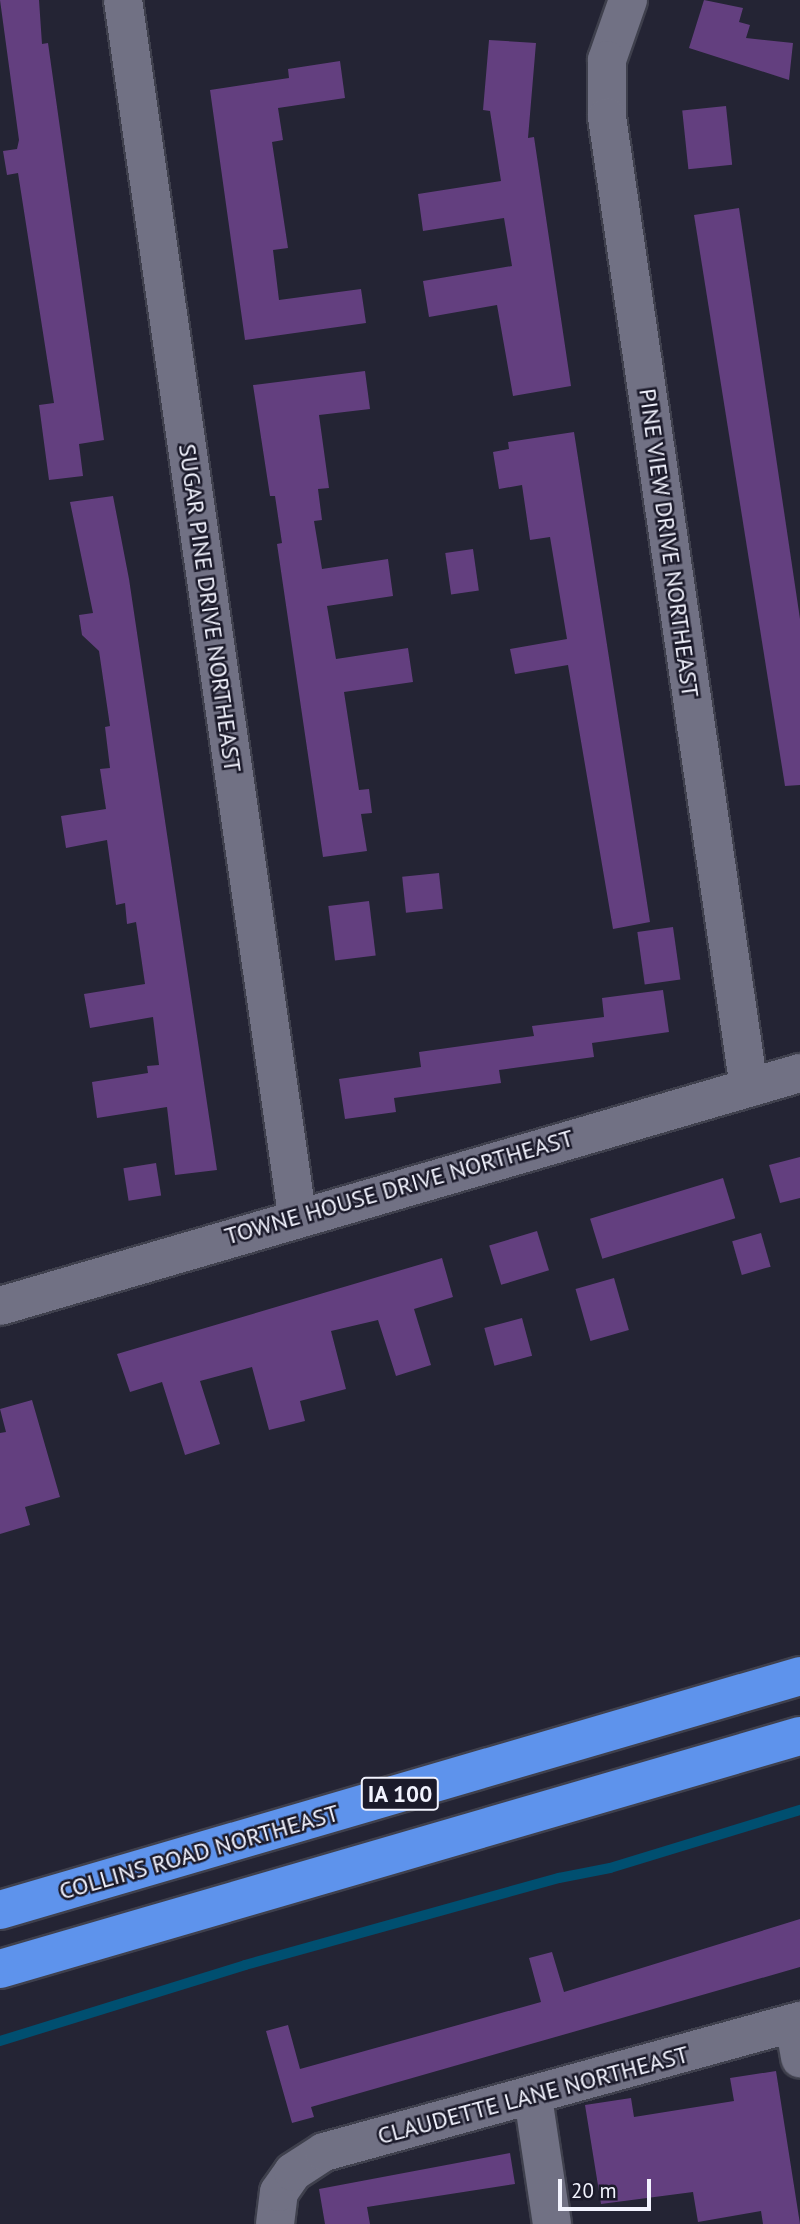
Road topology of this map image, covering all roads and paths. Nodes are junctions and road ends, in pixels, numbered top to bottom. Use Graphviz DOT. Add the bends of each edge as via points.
graph roads {
  1 [pos="122,0"];
  2 [pos="628,0"];
  3 [pos="800,1073"];
  4 [pos="749,1088"];
  5 [pos="297,1215"];
  6 [pos="0,1306"];
  7 [pos="800,1676"];
  8 [pos="800,1736"];
  9 [pos="0,1910"];
  10 [pos="0,1969"];
  11 [pos="798,2034"];
  12 [pos="533,2097"];
  13 [pos="277,2208"];
  14 [pos="552,2224"];
  1 -- 5 [label="street, SUGAR PINE DRIVE NORTHEAST"];
  2 -- 4 [label="street, PINE VIEW DRIVE NORTHEAST" via="607,60 607,117"];
  3 -- 4 [label="street, TOWNE HOUSE DRIVE NORTHEAST"];
  4 -- 5 [label="street, TOWNE HOUSE DRIVE NORTHEAST"];
  5 -- 6 [label="street, TOWNE HOUSE DRIVE NORTHEAST"];
  7 -- 9 [label="highway, COLLINS ROAD NORTHEAST / IA 100"];
  8 -- 10 [label="highway, IA 100"];
  11 -- 12 [label="street, CLAUDETTE LANE NORTHEAST"];
  12 -- 13 [label="street, CLAUDETTE LANE NORTHEAST" via="324,2152 293,2172"];
  12 -- 14 [label="street"];
}
